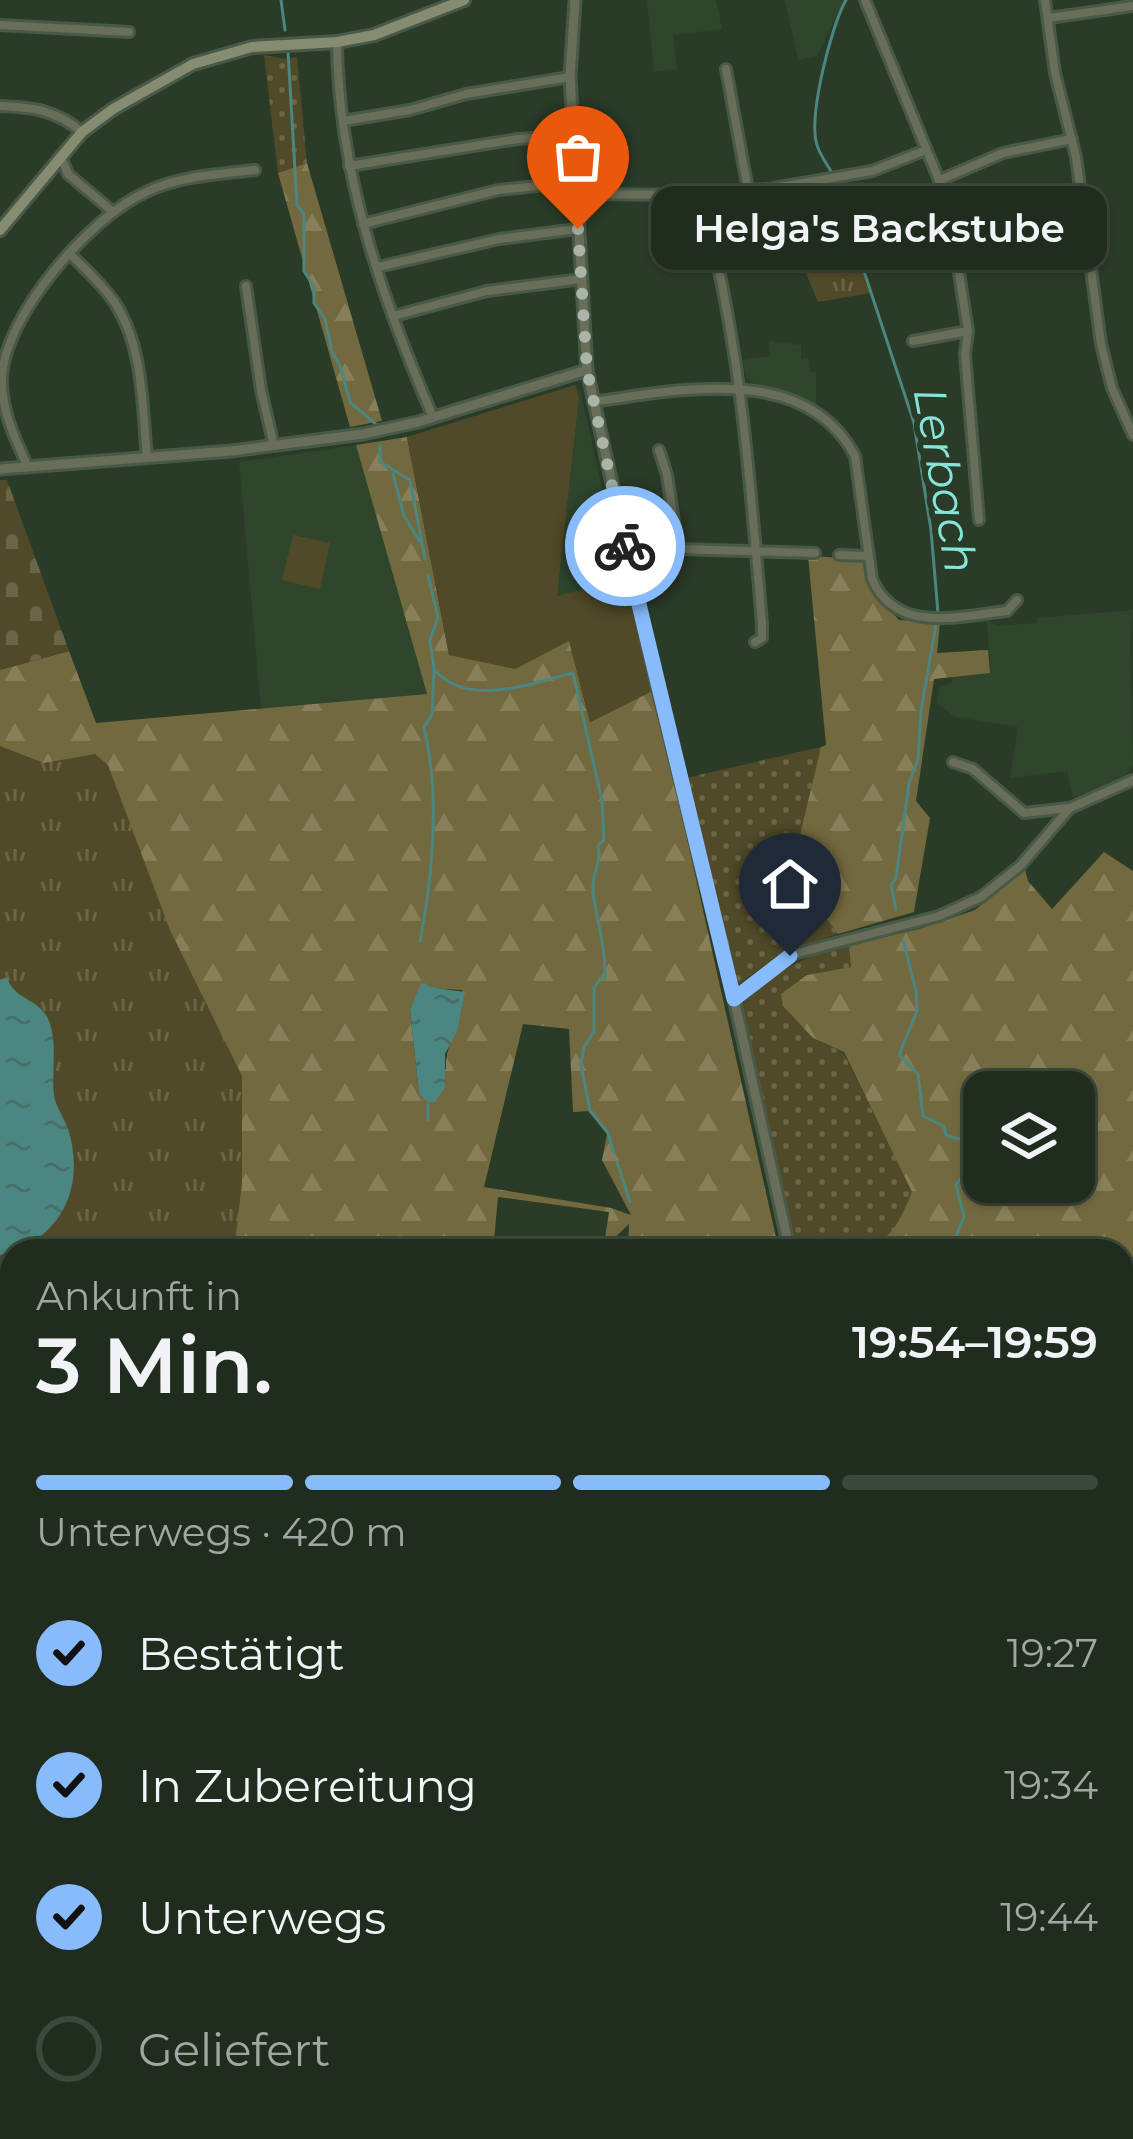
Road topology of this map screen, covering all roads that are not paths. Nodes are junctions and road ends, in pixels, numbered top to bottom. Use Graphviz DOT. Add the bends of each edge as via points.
graph roads {
  1 [pos="464,0"];
  2 [pos="575,0"];
  3 [pos="865,0"];
  4 [pos="1045,0"];
  5 [pos="441,5"];
  6 [pos="1133,6"];
  7 [pos="1049,18"];
  8 [pos="0,26"];
  9 [pos="129,32"];
  10 [pos="337,42"];
  11 [pos="726,70"];
  12 [pos="570,77"];
  13 [pos="0,106"];
  14 [pos="343,121"];
  15 [pos="82,132"];
  16 [pos="573,135"];
  17 [pos="1072,139"];
  18 [pos="926,150"];
  19 [pos="60,156"];
  20 [pos="349,166"];
  21 [pos="49,170"];
  22 [pos="255,170"];
  23 [pos="68,174"];
  24 [pos="940,180"];
  25 [pos="575,182"];
  26 [pos="748,190"];
  27 [pos="576,194"];
  28 [pos="700,195"];
  29 [pos="112,211"];
  30 [pos="363,224"];
  31 [pos="578,229"];
  32 [pos="0,230"];
  33 [pos="71,255"];
  34 [pos="377,267"];
  35 [pos="582,279"];
  36 [pos="246,286"];
  37 [pos="394,316"];
  38 [pos="968,331"];
  39 [pos="913,341"];
  40 [pos="587,370"];
  41 [pos="741,389"];
  42 [pos="593,402"];
  43 [pos="431,414"];
  44 [pos="1133,435"];
  45 [pos="274,446"];
  46 [pos="658,450"];
  47 [pos="147,458"];
  48 [pos="0,469"];
  49 [pos="28,469"];
  50 [pos="979,520"];
  51 [pos="757,553"];
  52 [pos="814,554"];
  53 [pos="839,555"];
  54 [pos="868,556"];
  55 [pos="1017,600"];
  56 [pos="755,642"];
  57 [pos="953,762"];
  58 [pos="1133,780"];
  59 [pos="1070,808"];
  60 [pos="734,999"];
  61 [pos="787,1239"];
  1 -- 5 [label="main road"];
  2 -- 12 [label="street"];
  3 -- 18 [label="street"];
  4 -- 7 [label="street"];
  5 -- 10 [label="main road" via="403,26"];
  6 -- 7 [label="street"];
  7 -- 17 [label="street"];
  8 -- 9 [label="street"];
  10 -- 14 [label="street"];
  10 -- 15 [label="main road" via="252,47 193,64"];
  11 -- 26 [label="street"];
  12 -- 14 [label="street"];
  12 -- 16 [label="street"];
  13 -- 15 [label="street" via="63,116"];
  14 -- 20 [label="street"];
  15 -- 19 [label="main road"];
  16 -- 20 [label="street"];
  16 -- 25 [label="street"];
  17 -- 24 [label="street" via="1003,153"];
  17 -- 44 [label="street" via="1101,344"];
  18 -- 24 [label="street"];
  18 -- 26 [label="street" via="834,179"];
  19 -- 21 [label="main road"];
  19 -- 23 [label="street"];
  20 -- 30 [label="street"];
  21 -- 23 [label="street"];
  21 -- 32 [label="main road"];
  22 -- 29 [label="street" via="171,182"];
  23 -- 29 [label="street"];
  24 -- 38 [label="street"];
  25 -- 27 [label="street"];
  25 -- 30 [label="street" via="498,190"];
  26 -- 28 [label="street"];
  27 -- 28 [label="street"];
  27 -- 31 [label="street"];
  28 -- 41 [label="street"];
  29 -- 33 [label="street"];
  30 -- 34 [label="street"];
  31 -- 34 [label="street"];
  31 -- 35 [label="street"];
  33 -- 47 [label="street" via="106,290 131,338"];
  33 -- 49 [label="street" via="24,313 6,355 5,408"];
  34 -- 37 [label="street"];
  35 -- 37 [label="street" via="487,291"];
  35 -- 40 [label="street"];
  36 -- 45 [label="street"];
  37 -- 43 [label="street"];
  38 -- 39 [label="street"];
  38 -- 50 [label="street"];
  40 -- 42 [label="street"];
  40 -- 43 [label="street"];
  41 -- 42 [label="street"];
  41 -- 51 [label="street"];
  41 -- 54 [label="street" via="798,404 847,440 861,478"];
  42 -- 60 [label="street"];
  43 -- 45 [label="street" via="363,434"];
  45 -- 47 [label="street"];
  46 -- 51 [label="street" via="678,549"];
  47 -- 49 [label="street"];
  48 -- 49 [label="street"];
  51 -- 52 [label="street"];
  51 -- 56 [label="street" via="762,638"];
  53 -- 54 [label="street"];
  54 -- 55 [label="street" via="881,597 900,614 927,619 1007,610"];
  57 -- 59 [label="street" via="1024,813"];
  58 -- 59 [label="street"];
  59 -- 60 [label="street" via="981,897 790,956"];
  60 -- 61 [label="street"];
}
